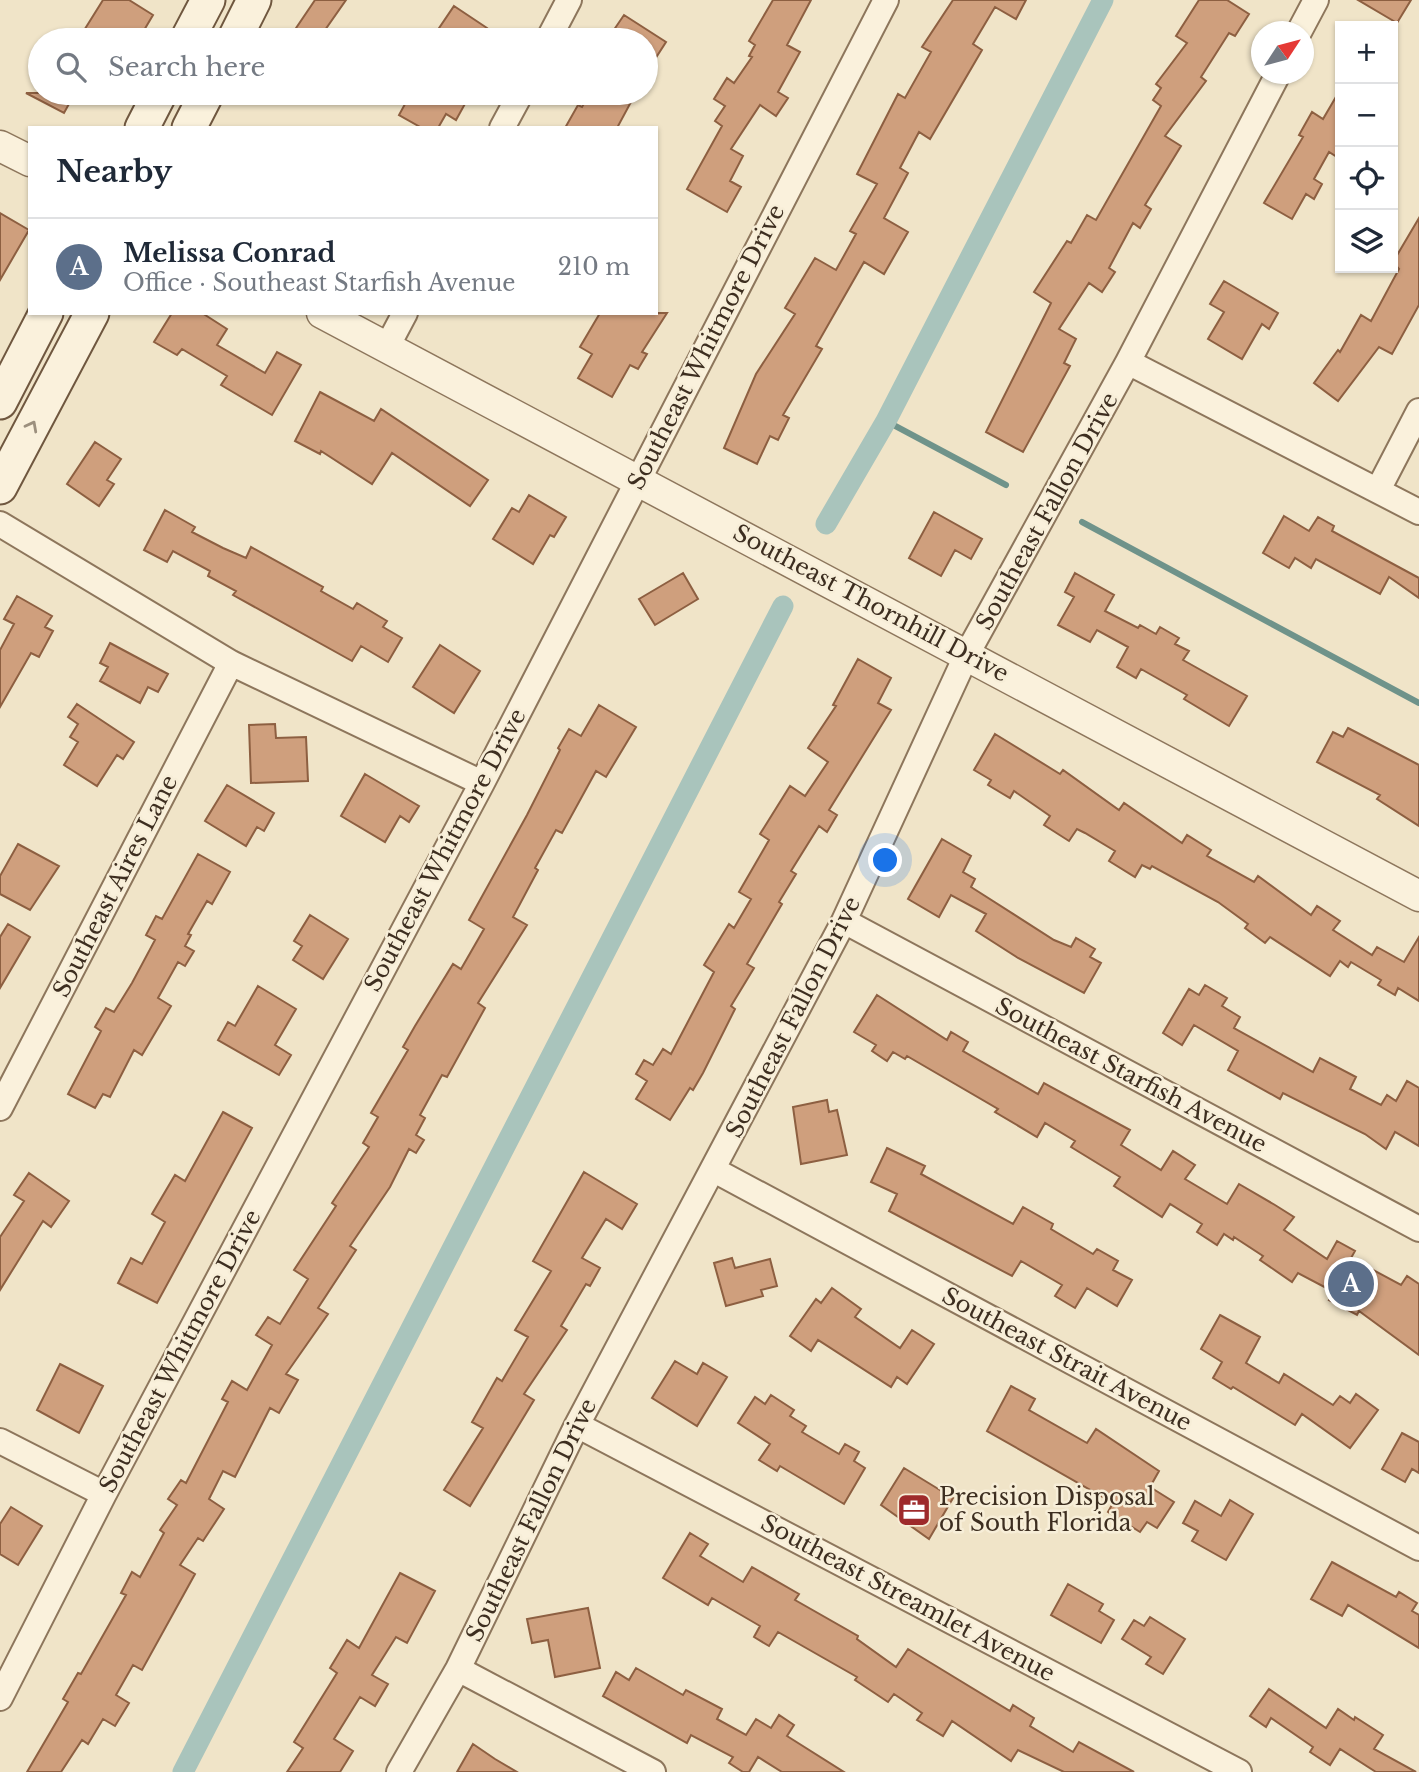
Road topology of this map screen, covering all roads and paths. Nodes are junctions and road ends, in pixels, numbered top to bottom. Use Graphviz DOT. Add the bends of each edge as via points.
graph roads {
  1 [pos="208,0"];
  2 [pos="254,0"];
  3 [pos="569,0"];
  4 [pos="886,0"];
  5 [pos="1316,0"];
  6 [pos="1305,21"];
  7 [pos="193,28"];
  8 [pos="240,28"];
  9 [pos="554,28"];
  10 [pos="1273,84"];
  11 [pos="154,105"];
  12 [pos="201,105"];
  13 [pos="514,105"];
  14 [pos="143,126"];
  15 [pos="190,126"];
  16 [pos="503,126"];
  17 [pos="0,146"];
  18 [pos="28,161"];
  19 [pos="45,315"];
  20 [pos="91,315"];
  21 [pos="326,315"];
  22 [pos="404,315"];
  23 [pos="387,347"];
  24 [pos="1128,362"];
  25 [pos="0,402"];
  26 [pos="1419,411"];
  27 [pos="637,479"];
  28 [pos="0,487"];
  29 [pos="1378,490"];
  30 [pos="1419,512"];
  31 [pos="0,524"];
  32 [pos="967,654"];
  33 [pos="231,663"];
  34 [pos="482,783"];
  35 [pos="1419,896"];
  36 [pos="844,920"];
  37 [pos="0,1108"];
  38 [pos="714,1170"];
  39 [pos="1419,1229"];
  40 [pos="577,1425"];
  41 [pos="0,1441"];
  42 [pos="104,1494"];
  43 [pos="1419,1548"];
  44 [pos="458,1669"];
  45 [pos="0,1698"];
  46 [pos="399,1772"];
  47 [pos="653,1772"];
  48 [pos="1239,1772"];
  1 -- 7 [label="main road"];
  2 -- 8 [label="main road"];
  3 -- 9 [label="street"];
  4 -- 27 [label="street, Southeast Whitmore Drive"];
  5 -- 6 [label="street"];
  10 -- 24 [label="street, Southeast Fallon Drive"];
  11 -- 14 [label="main road"];
  12 -- 15 [label="main road"];
  13 -- 16 [label="street"];
  17 -- 18 [label="street"];
  19 -- 25 [label="main road"];
  28 -- 20 [label="main road, one-way"];
  21 -- 23 [label="street, Southeast Thornhill Drive"];
  22 -- 23 [label="street"];
  23 -- 27 [label="street, Southeast Thornhill Drive"];
  24 -- 29 [label="street"];
  24 -- 32 [label="street, Southeast Fallon Drive"];
  26 -- 29 [label="street"];
  27 -- 32 [label="street, Southeast Thornhill Drive"];
  27 -- 34 [label="street, Southeast Whitmore Drive"];
  29 -- 30 [label="street"];
  31 -- 33 [label="street"];
  32 -- 35 [label="street, Southeast Thornhill Drive"];
  32 -- 36 [label="street, Southeast Fallon Drive"];
  33 -- 34 [label="street"];
  33 -- 37 [label="street, Southeast Aires Lane"];
  34 -- 42 [label="street, Southeast Whitmore Drive"];
  36 -- 38 [label="street, Southeast Fallon Drive"];
  36 -- 39 [label="street, Southeast Starfish Avenue"];
  38 -- 40 [label="street, Southeast Fallon Drive"];
  38 -- 43 [label="street, Southeast Strait Avenue"];
  40 -- 44 [label="street, Southeast Fallon Drive"];
  40 -- 48 [label="street, Southeast Streamlet Avenue"];
  41 -- 42 [label="street"];
  42 -- 45 [label="street, Southeast Whitmore Drive"];
  44 -- 46 [label="street, Southeast Fallon Drive"];
  44 -- 47 [label="street"];
}
